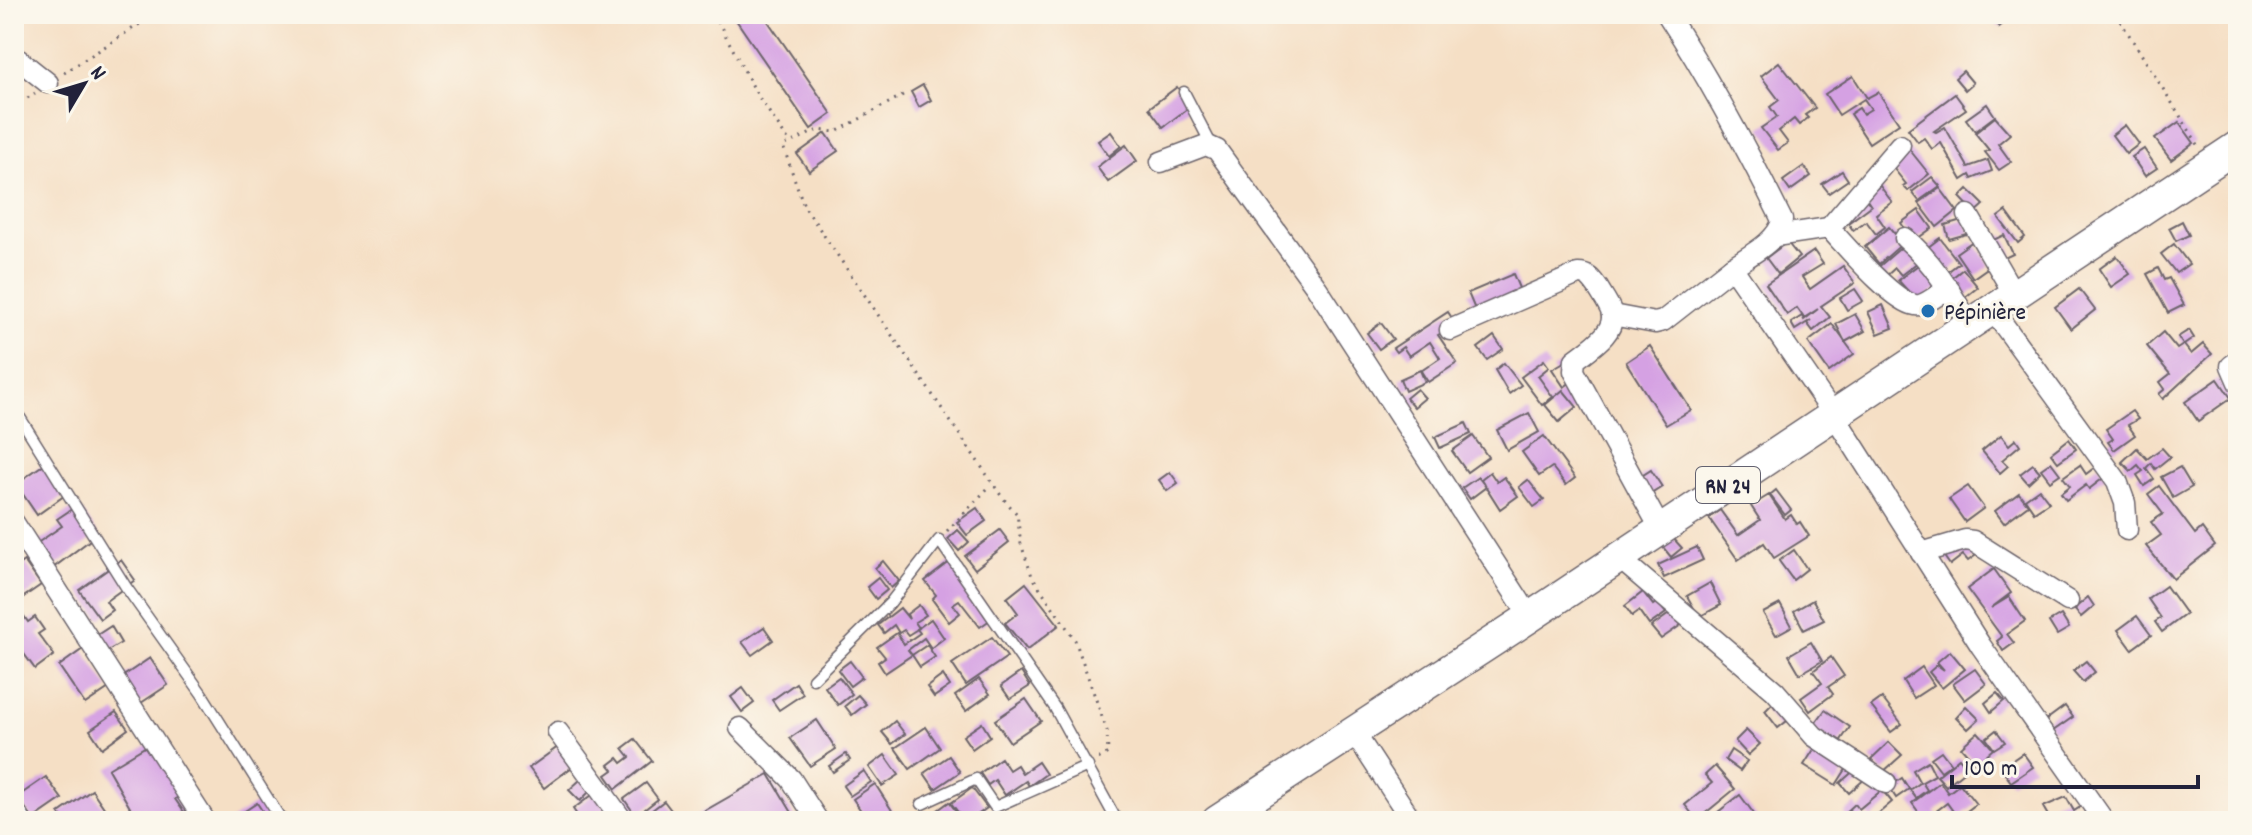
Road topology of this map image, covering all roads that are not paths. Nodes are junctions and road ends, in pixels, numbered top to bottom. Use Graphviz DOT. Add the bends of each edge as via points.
graph roads {
  1 [pos="1667,14"];
  2 [pos="14,56"];
  3 [pos="48,83"];
  4 [pos="1184,92"];
  5 [pos="1900,145"];
  6 [pos="1211,146"];
  7 [pos="2238,146"];
  8 [pos="1161,162"];
  9 [pos="1968,215"];
  10 [pos="1829,228"];
  11 [pos="1775,236"];
  12 [pos="1905,238"];
  13 [pos="1732,267"];
  14 [pos="1949,288"];
  15 [pos="1992,309"];
  16 [pos="1612,315"];
  17 [pos="1450,330"];
  18 [pos="2238,361"];
  19 [pos="2238,382"];
  20 [pos="14,408"];
  21 [pos="1834,415"];
  22 [pos="14,523"];
  23 [pos="1661,530"];
  24 [pos="2127,530"];
  25 [pos="1921,553"];
  26 [pos="1619,558"];
  27 [pos="2068,601"];
  28 [pos="1530,617"];
  29 [pos="813,679"];
  30 [pos="740,728"];
  31 [pos="558,732"];
  32 [pos="1354,732"];
  33 [pos="1088,766"];
  34 [pos="1886,783"];
  35 [pos="922,804"];
  36 [pos="14,810"];
  37 [pos="21,821"];
  38 [pos="205,821"];
  39 [pos="282,821"];
  40 [pos="623,821"];
  41 [pos="818,821"];
  42 [pos="1117,821"];
  43 [pos="1217,821"];
  44 [pos="1412,821"];
  45 [pos="2104,821"];
  1 -- 11 [label="street" via="1752,158 1782,220"];
  2 -- 3 [label="street"];
  4 -- 6 [label="lane"];
  5 -- 10 [label="street"];
  6 -- 8 [label="street"];
  6 -- 28 [label="street" via="1317,288"];
  7 -- 15 [label="main road, RN 24"];
  9 -- 15 [label="street"];
  10 -- 11 [label="street"];
  10 -- 14 [label="street" via="1874,277 1912,304 1921,305"];
  11 -- 13 [label="street"];
  12 -- 14 [label="street"];
  13 -- 16 [label="street" via="1663,321"];
  13 -- 21 [label="street"];
  14 -- 15 [label="street"];
  15 -- 21 [label="main road, RN 24"];
  15 -- 24 [label="street" via="2117,481"];
  16 -- 17 [label="street" via="1592,279 1578,274"];
  16 -- 23 [label="street" via="1608,331 1575,360 1574,371"];
  18 -- 19 [label="street" via="2231,366"];
  20 -- 39 [label="lane"];
  21 -- 23 [label="main road, RN 24"];
  21 -- 25 [label="street"];
  22 -- 38 [label="street"];
  23 -- 26 [label="main road, RN 24"];
  25 -- 27 [label="street" via="1973,541"];
  25 -- 45 [label="street"];
  26 -- 28 [label="main road, RN 24"];
  26 -- 34 [label="street" via="1775,691 1814,736"];
  28 -- 32 [label="main road, RN 24"];
  29 -- 33 [label="lane" via="890,603 939,540 1055,708"];
  30 -- 41 [label="street" via="791,779"];
  31 -- 40 [label="street"];
  32 -- 43 [label="main road, RN 24"];
  32 -- 44 [label="street"];
  33 -- 35 [label="lane" via="995,807 976,779"];
  33 -- 42 [label="lane"];
  36 -- 37 [label="street"];
}
